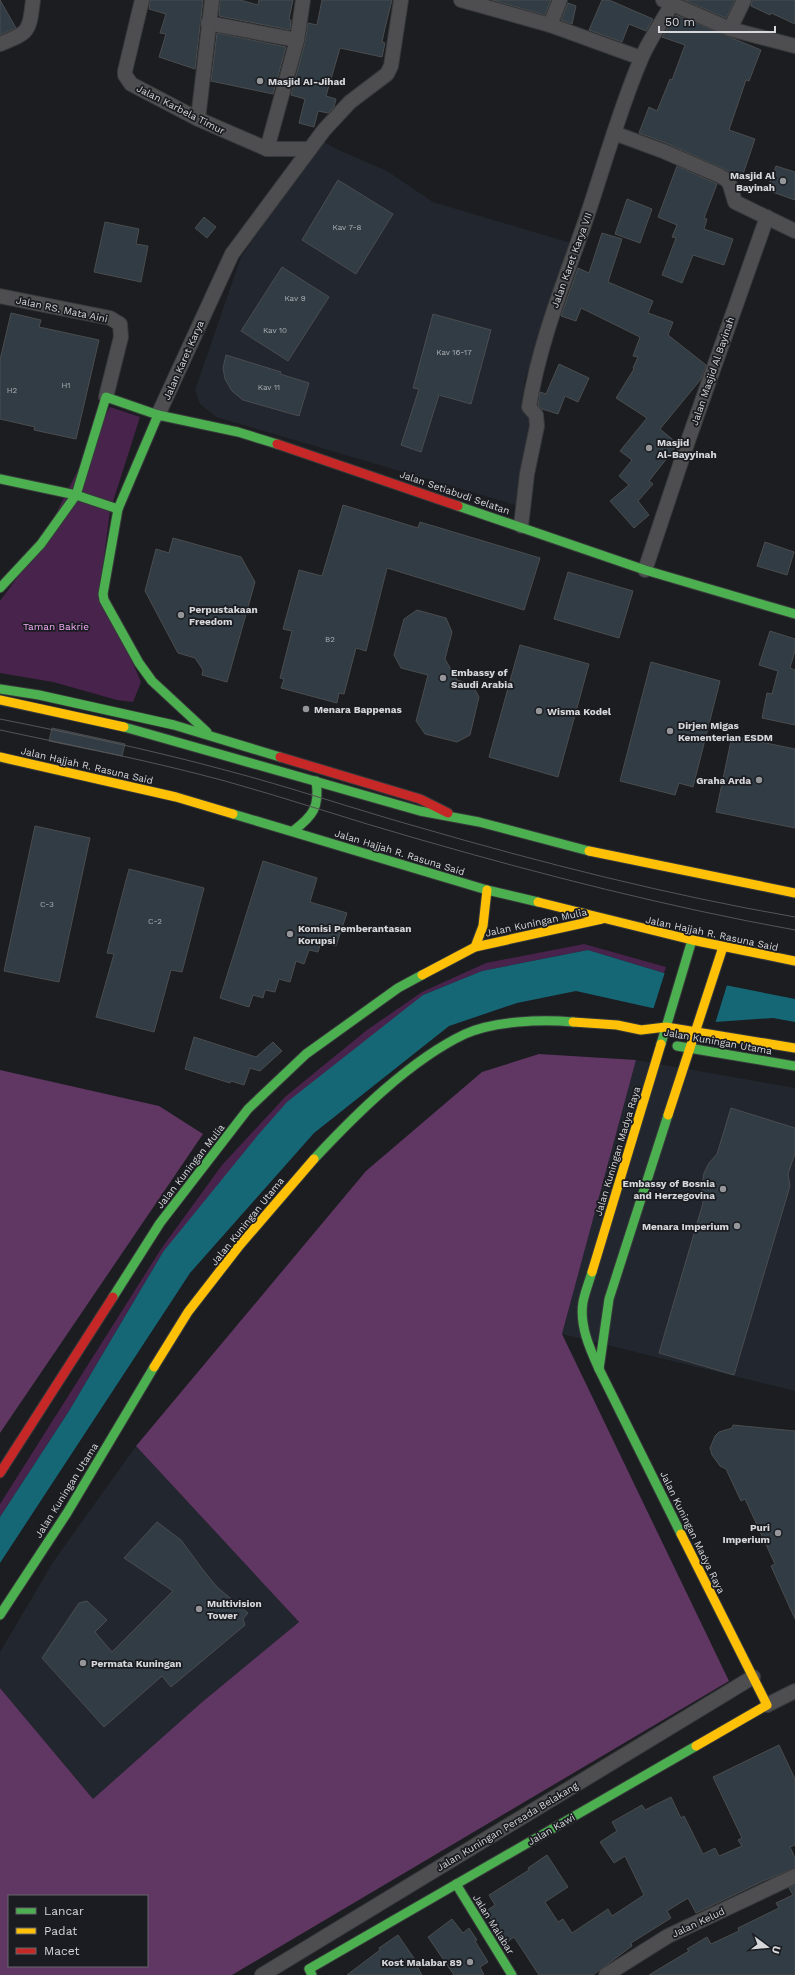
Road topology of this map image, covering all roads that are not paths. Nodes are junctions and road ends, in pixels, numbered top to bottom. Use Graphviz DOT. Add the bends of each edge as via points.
graph roads {
  1 [pos="33,0"];
  2 [pos="142,0"];
  3 [pos="212,0"];
  4 [pos="303,0"];
  5 [pos="401,0"];
  6 [pos="461,0"];
  7 [pos="560,0"];
  8 [pos="744,0"];
  9 [pos="668,2"];
  10 [pos="208,23"];
  11 [pos="550,25"];
  12 [pos="730,29"];
  13 [pos="297,40"];
  14 [pos="0,44"];
  15 [pos="795,46"];
  16 [pos="641,58"];
  17 [pos="198,119"];
  18 [pos="614,133"];
  19 [pos="310,149"];
  20 [pos="267,150"];
  21 [pos="767,217"];
  22 [pos="795,231"];
  23 [pos="0,296"];
  24 [pos="106,397"];
  25 [pos="158,416"];
  26 [pos="0,479"];
  27 [pos="76,494"];
  28 [pos="118,509"];
  29 [pos="521,526"];
  30 [pos="645,570"];
  31 [pos="0,588"];
  32 [pos="795,614"];
  33 [pos="0,689"];
  34 [pos="0,700"];
  35 [pos="213,737"];
  36 [pos="0,757"];
  37 [pos="316,781"];
  38 [pos="336,786"];
  39 [pos="329,794"];
  40 [pos="450,814"];
  41 [pos="293,831"];
  42 [pos="327,833"];
  43 [pos="330,842"];
  44 [pos="487,890"];
  45 [pos="795,893"];
  46 [pos="602,919"];
  47 [pos="692,940"];
  48 [pos="475,947"];
  49 [pos="723,947"];
  50 [pos="795,961"];
  51 [pos="666,1027"];
  52 [pos="697,1027"];
  53 [pos="641,1030"];
  54 [pos="661,1044"];
  55 [pos="690,1048"];
  56 [pos="795,1048"];
  57 [pos="795,1066"];
  58 [pos="599,1369"];
  59 [pos="0,1473"];
  60 [pos="0,1615"];
  61 [pos="752,1677"];
  62 [pos="795,1692"];
  63 [pos="767,1705"];
  64 [pos="795,1876"];
  65 [pos="456,1884"];
  66 [pos="307,1973"];
  67 [pos="262,1975"];
  68 [pos="512,1975"];
  69 [pos="606,1975"];
  1 -- 14 [label="street" via="28,29 23,34"];
  2 -- 17 [label="street, Jalan Karbela Timur" via="125,75 131,84"];
  3 -- 10 [label="street"];
  4 -- 13 [label="street"];
  5 -- 19 [label="street, Jalan Karet Karya" via="388,74 350,102"];
  6 -- 11 [label="street"];
  7 -- 11 [label="street"];
  8 -- 12 [label="street"];
  9 -- 12 [label="street"];
  9 -- 16 [label="street, Jalan Karet Karya VII"];
  10 -- 13 [label="street"];
  10 -- 17 [label="street"];
  11 -- 16 [label="street"];
  12 -- 15 [label="street"];
  13 -- 20 [label="street"];
  16 -- 18 [label="street, Jalan Karet Karya VII"];
  17 -- 20 [label="street, Jalan Karbela Timur"];
  18 -- 21 [label="street" via="718,175 730,185 734,202"];
  18 -- 29 [label="street, Jalan Karet Karya VII" via="534,375 529,407 536,415 537,426 527,474"];
  19 -- 20 [label="street, Jalan Karbela Timur"];
  19 -- 25 [label="street, Jalan Karet Karya" via="232,254"];
  21 -- 22 [label="street"];
  21 -- 30 [label="street, Jalan Masjid Al Bayinah"];
  23 -- 24 [label="street, Jalan RS. Mata Aini" via="110,318 120,324 121,337"];
  24 -- 25 [label="street, Jalan Setiabudi Selatan"];
  24 -- 27 [label="street"];
  25 -- 28 [label="street, Jalan Karet Karya"];
  25 -- 29 [label="street, Jalan Setiabudi Selatan" via="245,435"];
  26 -- 27 [label="street"];
  27 -- 28 [label="street"];
  27 -- 31 [label="street" via="41,544"];
  28 -- 35 [label="street, Jalan Karet Karya" via="102,589 104,600 139,663 152,681"];
  29 -- 30 [label="street, Jalan Setiabudi Selatan"];
  30 -- 32 [label="street, Jalan Setiabudi Selatan"];
  33 -- 35 [label="street" via="16,690 174,725"];
  34 -- 37 [label="street" via="132,730"];
  35 -- 40 [label="street" via="420,799"];
  36 -- 41 [label="street, Jalan Hajjah R. Rasuna Said" via="162,793"];
  37 -- 38 [label="street"];
  37 -- 41 [label="street" via="316,808 311,816"];
  38 -- 39 [label="street"];
  38 -- 40 [label="street" via="420,811"];
  40 -- 45 [label="street" via="576,848"];
  41 -- 43 [label="street, Jalan Hajjah R. Rasuna Said"];
  42 -- 43 [label="street"];
  43 -- 44 [label="street, Jalan Hajjah R. Rasuna Said"];
  44 -- 46 [label="street, Jalan Hajjah R. Rasuna Said"];
  44 -- 48 [label="street, Jalan Kuningan Mulia" via="486,917 482,934"];
  46 -- 47 [label="street, Jalan Hajjah R. Rasuna Said"];
  46 -- 48 [label="street, Jalan Kuningan Mulia"];
  47 -- 49 [label="street, Jalan Hajjah R. Rasuna Said"];
  47 -- 51 [label="street, Jalan Kuningan Madya Raya"];
  48 -- 59 [label="street, Jalan Kuningan Mulia" via="398,988 352,1020 306,1054 248,1109 160,1223"];
  49 -- 50 [label="street, Jalan Hajjah R. Rasuna Said"];
  49 -- 52 [label="street"];
  51 -- 52 [label="street, Jalan Kuningan Utama"];
  51 -- 53 [label="street, Jalan Kuningan Utama"];
  51 -- 54 [label="street, Jalan Kuningan Madya Raya"];
  52 -- 55 [label="street"];
  52 -- 56 [label="street, Jalan Kuningan Utama"];
  53 -- 54 [label="street, Jalan Kuningan Utama"];
  53 -- 60 [label="street, Jalan Kuningan Utama" via="617,1025 554,1020 503,1024 466,1034 425,1058 380,1094 337,1134 292,1183 188,1312 67,1512"];
  54 -- 55 [label="street, Jalan Kuningan Utama"];
  54 -- 58 [label="street, Jalan Kuningan Madya Raya" via="583,1303 582,1323 585,1337"];
  55 -- 57 [label="street, Jalan Kuningan Utama"];
  55 -- 58 [label="street" via="609,1300"];
  58 -- 61 [label="street, Jalan Kuningan Madya Raya"];
  61 -- 63 [label="street, Jalan Kuningan Madya Raya"];
  61 -- 67 [label="street, Jalan Kuningan Persada Belakang"];
  62 -- 63 [label="street, Jalan Kawi"];
  63 -- 65 [label="street, Jalan Kawi"];
  64 -- 69 [label="street, Jalan Kelud" via="668,1936"];
  65 -- 66 [label="street, Jalan Kawi"];
  65 -- 68 [label="street, Jalan Malabar"];
}
